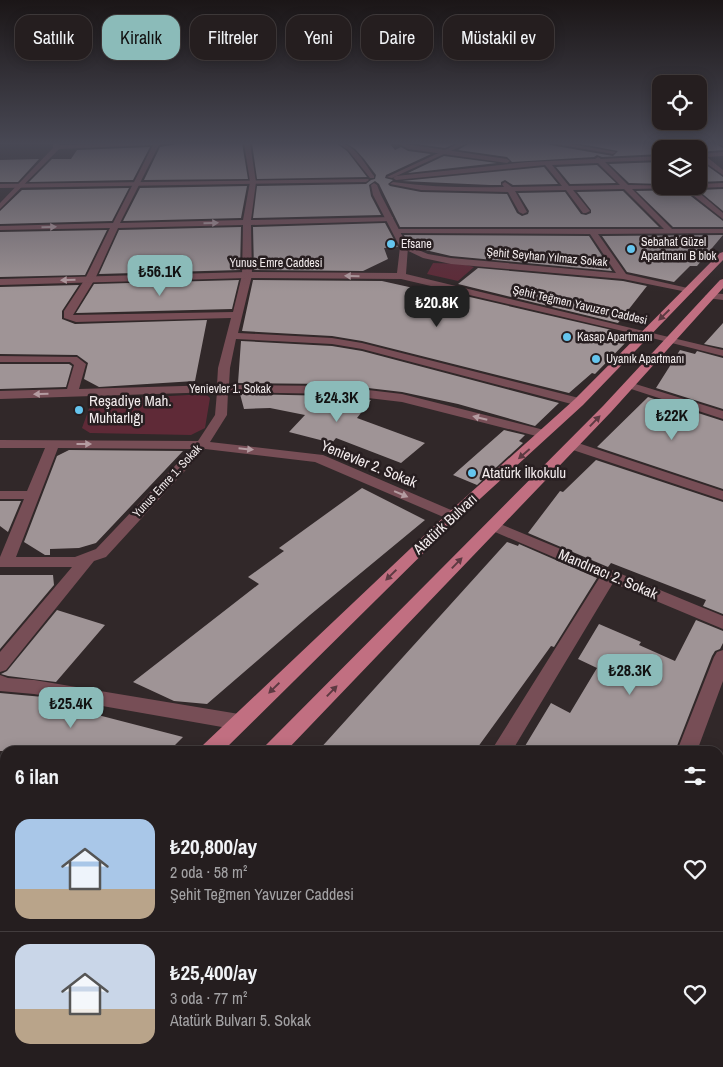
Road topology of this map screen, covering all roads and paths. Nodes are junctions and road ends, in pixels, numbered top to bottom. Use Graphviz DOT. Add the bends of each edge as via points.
graph roads {
  1 [pos="15,193"];
  2 [pos="131,193"];
  3 [pos="251,193"];
  4 [pos="376,193"];
  5 [pos="512,193"];
  6 [pos="570,193"];
  7 [pos="633,193"];
  8 [pos="697,195"];
  9 [pos="0,208"];
  10 [pos="523,212"];
  11 [pos="586,212"];
  12 [pos="723,217"];
  13 [pos="390,219"];
  14 [pos="247,222"];
  15 [pos="115,225"];
  16 [pos="0,228"];
  17 [pos="396,231"];
  18 [pos="723,231"];
  19 [pos="592,232"];
  20 [pos="671,232"];
  21 [pos="404,246"];
  22 [pos="723,255"];
  23 [pos="247,275"];
  24 [pos="401,276"];
  25 [pos="623,276"];
  26 [pos="90,279"];
  27 [pos="0,282"];
  28 [pos="723,282"];
  29 [pos="688,291"];
  30 [pos="717,296"];
  31 [pos="237,315"];
  32 [pos="646,333"];
  33 [pos="232,336"];
  34 [pos="670,340"];
  35 [pos="723,353"];
  36 [pos="0,359"];
  37 [pos="629,385"];
  38 [pos="223,388"];
  39 [pos="72,393"];
  40 [pos="0,395"];
  41 [pos="579,402"];
  42 [pos="723,415"];
  43 [pos="544,434"];
  44 [pos="0,444"];
  45 [pos="52,444"];
  46 [pos="202,445"];
  47 [pos="572,446"];
  48 [pos="0,495"];
  49 [pos="32,495"];
  50 [pos="723,496"];
  51 [pos="453,516"];
  52 [pos="493,526"];
  53 [pos="88,558"];
  54 [pos="3,562"];
  55 [pos="610,575"];
  56 [pos="723,622"];
  57 [pos="723,657"];
  58 [pos="0,665"];
  59 [pos="0,682"];
  60 [pos="239,722"];
  61 [pos="215,746"];
  62 [pos="278,746"];
  63 [pos="504,746"];
  64 [pos="689,746"];
  1 -- 9 [label="street"];
  2 -- 15 [label="street"];
  3 -- 14 [label="street, Yunus Emre 1. Sokak"];
  4 -- 13 [label="street"];
  5 -- 10 [label="street"];
  6 -- 11 [label="street"];
  7 -- 20 [label="street"];
  8 -- 12 [label="street"];
  13 -- 14 [label="street"];
  13 -- 17 [label="street"];
  15 -- 14 [label="street, one-way"];
  14 -- 23 [label="street, Yunus Emre 1. Sokak"];
  16 -- 15 [label="street, one-way"];
  15 -- 26 [label="street"];
  17 -- 19 [label="street"];
  17 -- 21 [label="street"];
  18 -- 20 [label="street"];
  19 -- 20 [label="street"];
  19 -- 25 [label="street"];
  21 -- 24 [label="street"];
  21 -- 25 [label="street, Şehit Seyhan Yılmaz Sokak" via="426,256 451,261"];
  22 -- 29 [label="main road, Atatürk Bulvarı"];
  24 -- 23 [label="street, Yunus Emre Caddesi, one-way"];
  23 -- 26 [label="street, Yunus Emre Caddesi"];
  23 -- 31 [label="street, Yunus Emre 1. Sokak"];
  24 -- 32 [label="street, Şehit Teğmen Yavuzer Caddesi"];
  25 -- 29 [label="street, Şehit Seyhan Yılmaz Sokak"];
  26 -- 27 [label="street, Yunus Emre Caddesi, one-way"];
  26 -- 31 [label="street" via="68,316 76,319"];
  28 -- 30 [label="main road"];
  29 -- 32 [label="main road, Atatürk Bulvarı, one-way"];
  30 -- 34 [label="main road"];
  31 -- 33 [label="street, Yunus Emre 1. Sokak"];
  32 -- 34 [label="street, Şehit Teğmen Yavuzer Caddesi"];
  32 -- 41 [label="main road, Atatürk Bulvarı"];
  33 -- 38 [label="street, Yunus Emre 1. Sokak"];
  33 -- 41 [label="street" via="354,345"];
  34 -- 35 [label="street, Şehit Teğmen Yavuzer Caddesi"];
  34 -- 37 [label="main road"];
  36 -- 39 [label="street" via="73,359 80,364"];
  37 -- 42 [label="street"];
  47 -- 37 [label="main road, one-way"];
  38 -- 39 [label="street, Yenievler 1. Sokak"];
  43 -- 38 [label="street, Yenievler 1. Sokak, one-way" via="402,398 334,390"];
  38 -- 46 [label="street, Yunus Emre 1. Sokak" via="221,415"];
  39 -- 40 [label="street, Yenievler 1. Sokak, one-way"];
  41 -- 43 [label="main road, Atatürk Bulvarı"];
  43 -- 51 [label="main road, Atatürk Bulvarı, one-way"];
  44 -- 45 [label="street, Yenievler 2. Sokak"];
  45 -- 46 [label="street, Yenievler 2. Sokak, one-way"];
  45 -- 49 [label="street"];
  46 -- 51 [label="street, Yenievler 2. Sokak, one-way" via="318,458"];
  46 -- 53 [label="street, Yunus Emre 1. Sokak" via="101,553"];
  47 -- 50 [label="street"];
  47 -- 52 [label="main road"];
  48 -- 49 [label="street"];
  49 -- 54 [label="street"];
  51 -- 60 [label="main road, Atatürk Bulvarı, one-way"];
  52 -- 55 [label="street, Mandıracı 2. Sokak"];
  62 -- 52 [label="main road, one-way"];
  53 -- 54 [label="street" via="76,562"];
  53 -- 58 [label="street"];
  55 -- 56 [label="street, Mandıracı 2. Sokak"];
  55 -- 63 [label="street"];
  57 -- 64 [label="street"];
  59 -- 60 [label="street"];
  60 -- 61 [label="main road, Atatürk Bulvarı"];
}
